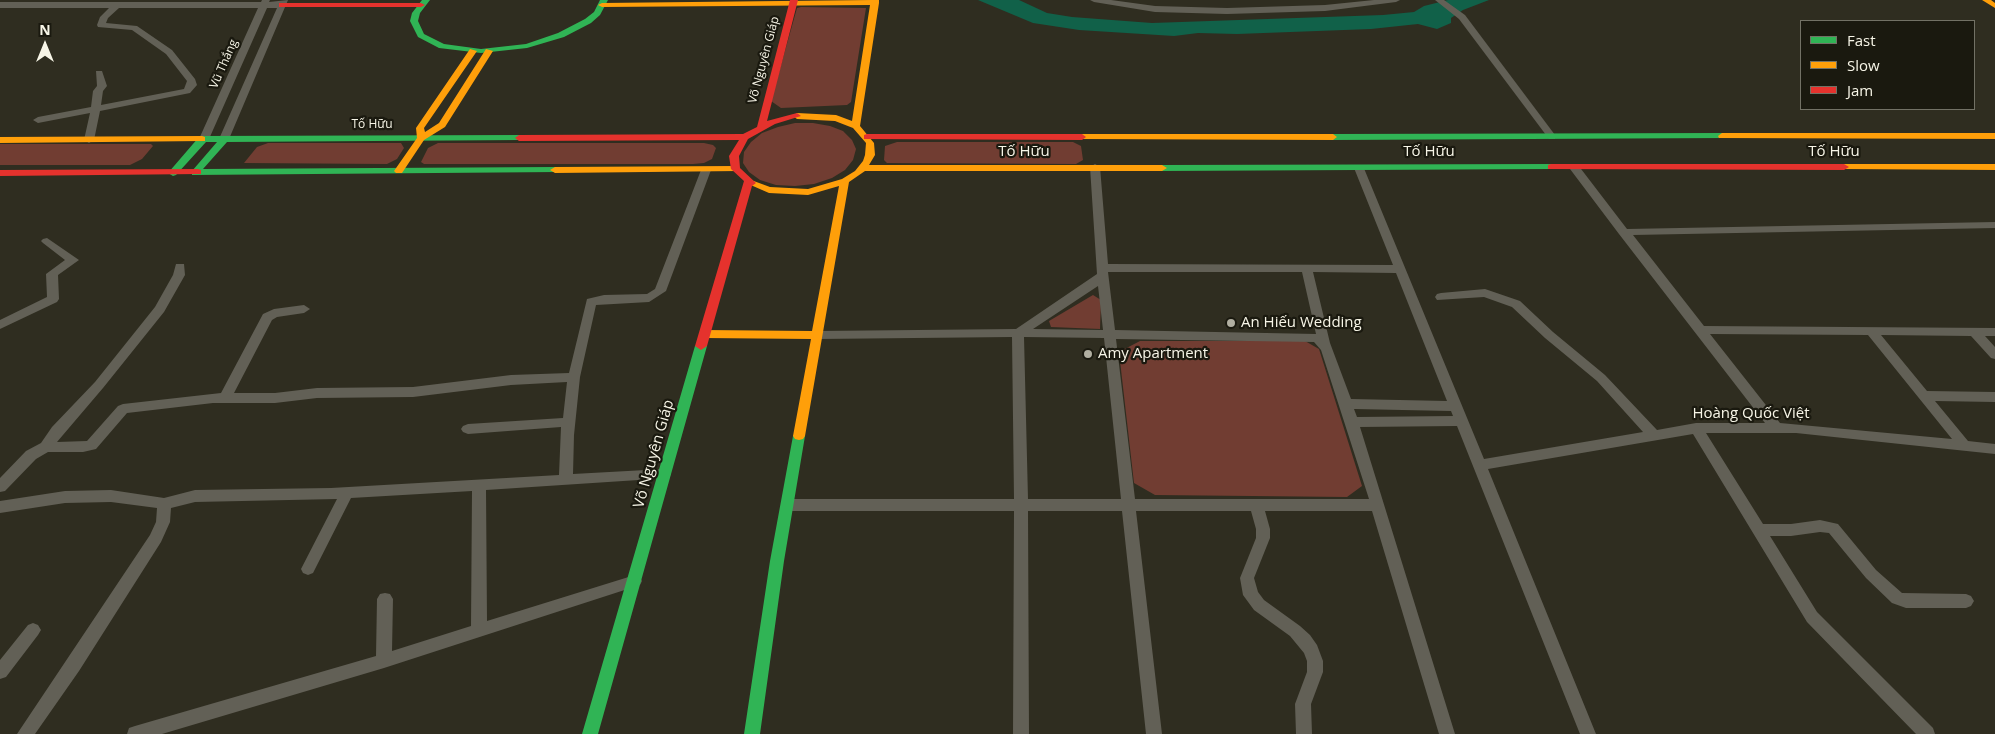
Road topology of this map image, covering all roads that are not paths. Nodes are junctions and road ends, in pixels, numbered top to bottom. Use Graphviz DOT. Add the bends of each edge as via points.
graph roads {
  1 [pos="1094,0"];
  2 [pos="1396,0"];
  3 [pos="1440,0"];
  4 [pos="1986,0"];
  5 [pos="1103,1"];
  6 [pos="265,2"];
  7 [pos="283,2"];
  8 [pos="424,2"];
  9 [pos="603,2"];
  10 [pos="794,2"];
  11 [pos="875,2"];
  12 [pos="82,3"];
  13 [pos="0,5"];
  14 [pos="116,6"];
  15 [pos="1995,6"];
  16 [pos="473,50"];
  17 [pos="489,50"];
  18 [pos="459,71"];
  19 [pos="476,71"];
  20 [pos="99,73"];
  21 [pos="438,103"];
  22 [pos="456,103"];
  23 [pos="97,108"];
  24 [pos="38,120"];
  25 [pos="761,126"];
  26 [pos="856,126"];
  27 [pos="1995,136"];
  28 [pos="745,137"];
  29 [pos="867,137"];
  30 [pos="1091,137"];
  31 [pos="1346,137"];
  32 [pos="1552,137"];
  33 [pos="1789,137"];
  34 [pos="421,138"];
  35 [pos="204,139"];
  36 [pos="224,139"];
  37 [pos="0,140"];
  38 [pos="89,140"];
  39 [pos="1574,167"];
  40 [pos="1817,167"];
  41 [pos="1995,167"];
  42 [pos="863,168"];
  43 [pos="1094,168"];
  44 [pos="1359,168"];
  45 [pos="736,169"];
  46 [pos="706,170"];
  47 [pos="399,172"];
  48 [pos="0,173"];
  49 [pos="173,173"];
  50 [pos="195,173"];
  51 [pos="845,181"];
  52 [pos="748,182"];
  53 [pos="1995,225"];
  54 [pos="1623,232"];
  55 [pos="47,242"];
  56 [pos="180,267"];
  57 [pos="1307,269"];
  58 [pos="1400,269"];
  59 [pos="1103,272"];
  60 [pos="1441,297"];
  61 [pos="304,309"];
  62 [pos="0,325"];
  63 [pos="1700,330"];
  64 [pos="1870,331"];
  65 [pos="1974,332"];
  66 [pos="1995,332"];
  67 [pos="1018,333"];
  68 [pos="704,334"];
  69 [pos="818,335"];
  70 [pos="1111,335"];
  71 [pos="1324,343"];
  72 [pos="1995,355"];
  73 [pos="574,377"];
  74 [pos="1924,396"];
  75 [pos="1995,397"];
  76 [pos="225,398"];
  77 [pos="1346,404"];
  78 [pos="1455,406"];
  79 [pos="1461,420"];
  80 [pos="569,422"];
  81 [pos="1352,422"];
  82 [pos="1696,428"];
  83 [pos="1776,428"];
  84 [pos="468,429"];
  85 [pos="1654,435"];
  86 [pos="1964,445"];
  87 [pos="46,447"];
  88 [pos="1995,448"];
  89 [pos="1479,465"];
  90 [pos="664,474"];
  91 [pos="566,479"];
  92 [pos="479,485"];
  93 [pos="0,487"];
  94 [pos="347,493"];
  95 [pos="164,504"];
  96 [pos="1021,504"];
  97 [pos="788,505"];
  98 [pos="1128,505"];
  99 [pos="1256,505"];
  100 [pos="1378,505"];
  101 [pos="0,507"];
  102 [pos="1758,530"];
  103 [pos="308,569"];
  104 [pos="635,582"];
  105 [pos="385,598"];
  106 [pos="1966,601"];
  107 [pos="33,630"];
  108 [pos="479,631"];
  109 [pos="384,661"];
  110 [pos="0,672"];
  111 [pos="25,734"];
  112 [pos="135,734"];
  113 [pos="590,734"];
  114 [pos="752,734"];
  115 [pos="1021,734"];
  116 [pos="1154,734"];
  117 [pos="1304,734"];
  118 [pos="1447,734"];
  119 [pos="1588,734"];
  120 [pos="1926,734"];
  1 -- 5 [label="street"];
  2 -- 5 [label="street" via="1325,8 1227,10 1155,8"];
  3 -- 32 [label="street" via="1462,17"];
  4 -- 15 [label="main road"];
  6 -- 7 [label="street"];
  6 -- 14 [label="street"];
  6 -- 35 [label="street, Vũ Thắng"];
  7 -- 8 [label="main road"];
  7 -- 36 [label="street, Vũ Thắng"];
  8 -- 16 [label="main road" via="414,21 421,35 442,46"];
  9 -- 10 [label="main road"];
  9 -- 17 [label="main road" via="588,21 561,35 526,46"];
  10 -- 11 [label="main road"];
  10 -- 25 [label="main road, Võ Nguyên Giáp"];
  11 -- 26 [label="main road"];
  12 -- 13 [label="street"];
  12 -- 14 [label="street"];
  14 -- 23 [label="street" via="104,17 101,25 134,28 169,52 192,84 187,91"];
  16 -- 17 [label="main road"];
  16 -- 18 [label="main road"];
  17 -- 19 [label="main road"];
  18 -- 19 [label="main road"];
  18 -- 21 [label="main road"];
  19 -- 22 [label="main road"];
  20 -- 23 [label="street" via="102,86 98,91"];
  21 -- 22 [label="main road"];
  21 -- 34 [label="main road" via="420,128"];
  22 -- 34 [label="main road" via="442,126"];
  23 -- 24 [label="street"];
  23 -- 38 [label="street"];
  25 -- 26 [label="main road" via="784,118 811,116 836,118"];
  25 -- 28 [label="main road"];
  26 -- 29 [label="main road"];
  27 -- 33 [label="main road, Tố Hữu"];
  28 -- 34 [label="main road, Tố Hữu"];
  28 -- 45 [label="main road" via="734,156"];
  29 -- 30 [label="main road, Tố Hữu"];
  29 -- 42 [label="main road" via="871,149"];
  30 -- 31 [label="main road, Tố Hữu"];
  30 -- 43 [label="main road"];
  31 -- 32 [label="main road, Tố Hữu"];
  31 -- 44 [label="main road"];
  32 -- 33 [label="main road, Tố Hữu"];
  33 -- 40 [label="main road"];
  34 -- 36 [label="main road, Tố Hữu"];
  34 -- 47 [label="main road"];
  35 -- 36 [label="main road, Tố Hữu"];
  35 -- 38 [label="main road, Tố Hữu"];
  35 -- 49 [label="main road"];
  36 -- 50 [label="main road"];
  37 -- 38 [label="main road, Tố Hữu"];
  39 -- 40 [label="main road, Tố Hữu"];
  39 -- 44 [label="main road, Tố Hữu"];
  39 -- 54 [label="street"];
  40 -- 41 [label="main road, Tố Hữu"];
  42 -- 43 [label="main road, Tố Hữu"];
  42 -- 51 [label="main road"];
  43 -- 44 [label="main road, Tố Hữu"];
  43 -- 59 [label="street"];
  44 -- 58 [label="street"];
  45 -- 46 [label="main road"];
  45 -- 52 [label="main road"];
  46 -- 47 [label="main road"];
  46 -- 73 [label="street" via="660,290 649,298 591,302"];
  47 -- 50 [label="main road"];
  48 -- 49 [label="main road"];
  49 -- 50 [label="main road"];
  51 -- 52 [label="main road" via="821,190 794,193 769,190"];
  51 -- 69 [label="main road"];
  52 -- 68 [label="main road, Võ Nguyên Giáp"];
  53 -- 54 [label="street"];
  54 -- 63 [label="street"];
  55 -- 62 [label="street" via="73,260 52,274 53,298"];
  56 -- 87 [label="street" via="179,275 160,309"];
  57 -- 58 [label="street"];
  57 -- 59 [label="street"];
  57 -- 71 [label="street"];
  58 -- 78 [label="street"];
  59 -- 67 [label="street" via="1098,281"];
  59 -- 70 [label="street"];
  60 -- 85 [label="street" via="1486,293 1516,304 1601,378"];
  61 -- 76 [label="street" via="267,317"];
  63 -- 64 [label="street"];
  63 -- 83 [label="street"];
  64 -- 65 [label="street"];
  64 -- 74 [label="street"];
  65 -- 66 [label="street"];
  65 -- 72 [label="street"];
  67 -- 69 [label="street"];
  67 -- 70 [label="street"];
  67 -- 96 [label="street"];
  68 -- 69 [label="main road"];
  68 -- 90 [label="main road, Võ Nguyên Giáp"];
  69 -- 97 [label="main road"];
  70 -- 71 [label="street" via="1310,336"];
  70 -- 98 [label="street"];
  71 -- 77 [label="street"];
  73 -- 76 [label="street" via="511,380 413,392"];
  73 -- 80 [label="street"];
  74 -- 75 [label="street"];
  74 -- 86 [label="street"];
  76 -- 87 [label="street" via="123,409 91,445"];
  77 -- 78 [label="street"];
  77 -- 81 [label="street"];
  78 -- 79 [label="street"];
  79 -- 81 [label="street"];
  79 -- 89 [label="street"];
  80 -- 84 [label="street"];
  80 -- 91 [label="street"];
  81 -- 100 [label="street"];
  82 -- 83 [label="street, Hoàng Quốc Việt"];
  82 -- 85 [label="street, Hoàng Quốc Việt"];
  82 -- 102 [label="street"];
  83 -- 86 [label="street, Hoàng Quốc Việt"];
  85 -- 89 [label="street, Hoàng Quốc Việt"];
  86 -- 88 [label="street, Hoàng Quốc Việt"];
  87 -- 93 [label="street" via="30,455"];
  89 -- 119 [label="street"];
  90 -- 91 [label="street"];
  90 -- 104 [label="main road, Võ Nguyên Giáp"];
  91 -- 92 [label="street"];
  92 -- 94 [label="street"];
  92 -- 108 [label="street"];
  94 -- 95 [label="street" via="195,496"];
  94 -- 103 [label="street"];
  95 -- 101 [label="street" via="111,496 65,497"];
  95 -- 111 [label="street" via="163,522 156,538"];
  96 -- 97 [label="street"];
  96 -- 98 [label="street"];
  96 -- 115 [label="street"];
  97 -- 114 [label="main road"];
  98 -- 99 [label="street"];
  98 -- 116 [label="street"];
  99 -- 100 [label="street"];
  99 -- 117 [label="street" via="1263,538 1248,570 1248,586 1258,605 1304,640 1315,661 1315,672 1303,704"];
  100 -- 118 [label="street"];
  102 -- 106 [label="street" via="1833,528 1871,574 1901,600"];
  102 -- 120 [label="street" via="1812,617"];
  104 -- 108 [label="street"];
  104 -- 113 [label="main road, Võ Nguyên Giáp"];
  105 -- 109 [label="street"];
  107 -- 110 [label="street"];
  108 -- 109 [label="street"];
  109 -- 112 [label="street"];
}
